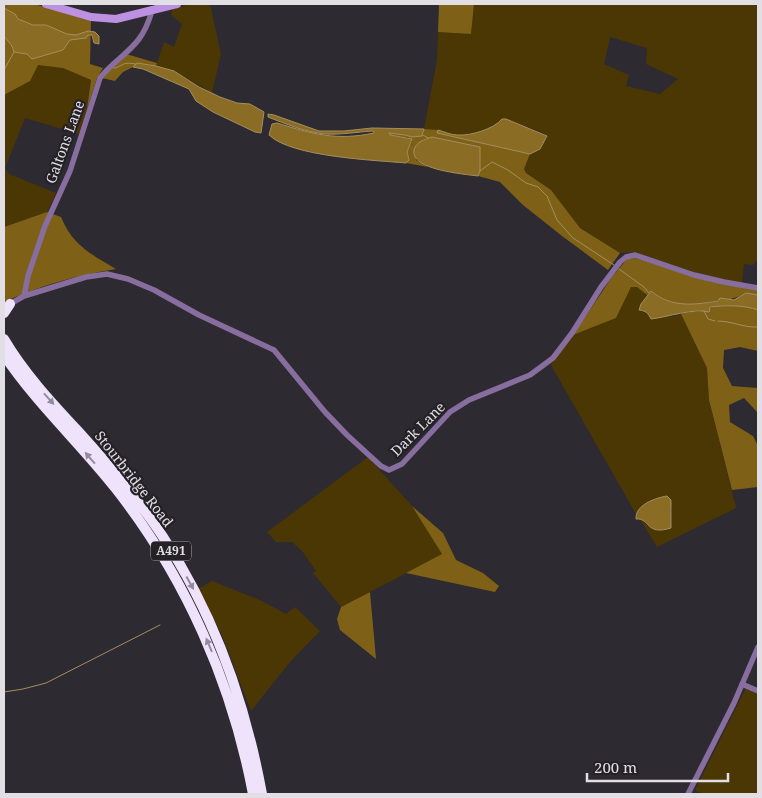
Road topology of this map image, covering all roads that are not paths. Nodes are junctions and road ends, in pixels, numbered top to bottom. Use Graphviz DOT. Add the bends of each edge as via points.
graph roads {
  1 [pos="46,4"];
  2 [pos="177,4"];
  3 [pos="152,11"];
  4 [pos="758,288"];
  5 [pos="24,296"];
  6 [pos="7,304"];
  7 [pos="4,313"];
  8 [pos="4,339"];
  9 [pos="4,355"];
  10 [pos="758,647"];
  11 [pos="742,684"];
  12 [pos="758,692"];
  13 [pos="253,794"];
  14 [pos="262,794"];
  15 [pos="688,794"];
  1 -- 3 [label="main road" via="99,18 116,19"];
  2 -- 3 [label="main road"];
  3 -- 5 [label="street, Galtons Lane" via="138,40 100,78 70,171 45,226"];
  4 -- 5 [label="street, Dark Lane" via="694,274 635,255 626,257 553,358 530,375 469,400 450,412 402,464 389,470 347,435 274,350 154,290 107,274"];
  5 -- 6 [label="street, Dark Lane"];
  6 -- 7 [label="highway"];
  8 -- 14 [label="highway, Stourbridge Road / A491, one-way" via="24,370 139,504 185,575 234,683"];
  13 -- 9 [label="highway, Stourbridge Road / A491, one-way" via="230,701 186,596 116,490 38,401"];
  10 -- 11 [label="street"];
  11 -- 12 [label="street"];
  11 -- 15 [label="street"];
}
